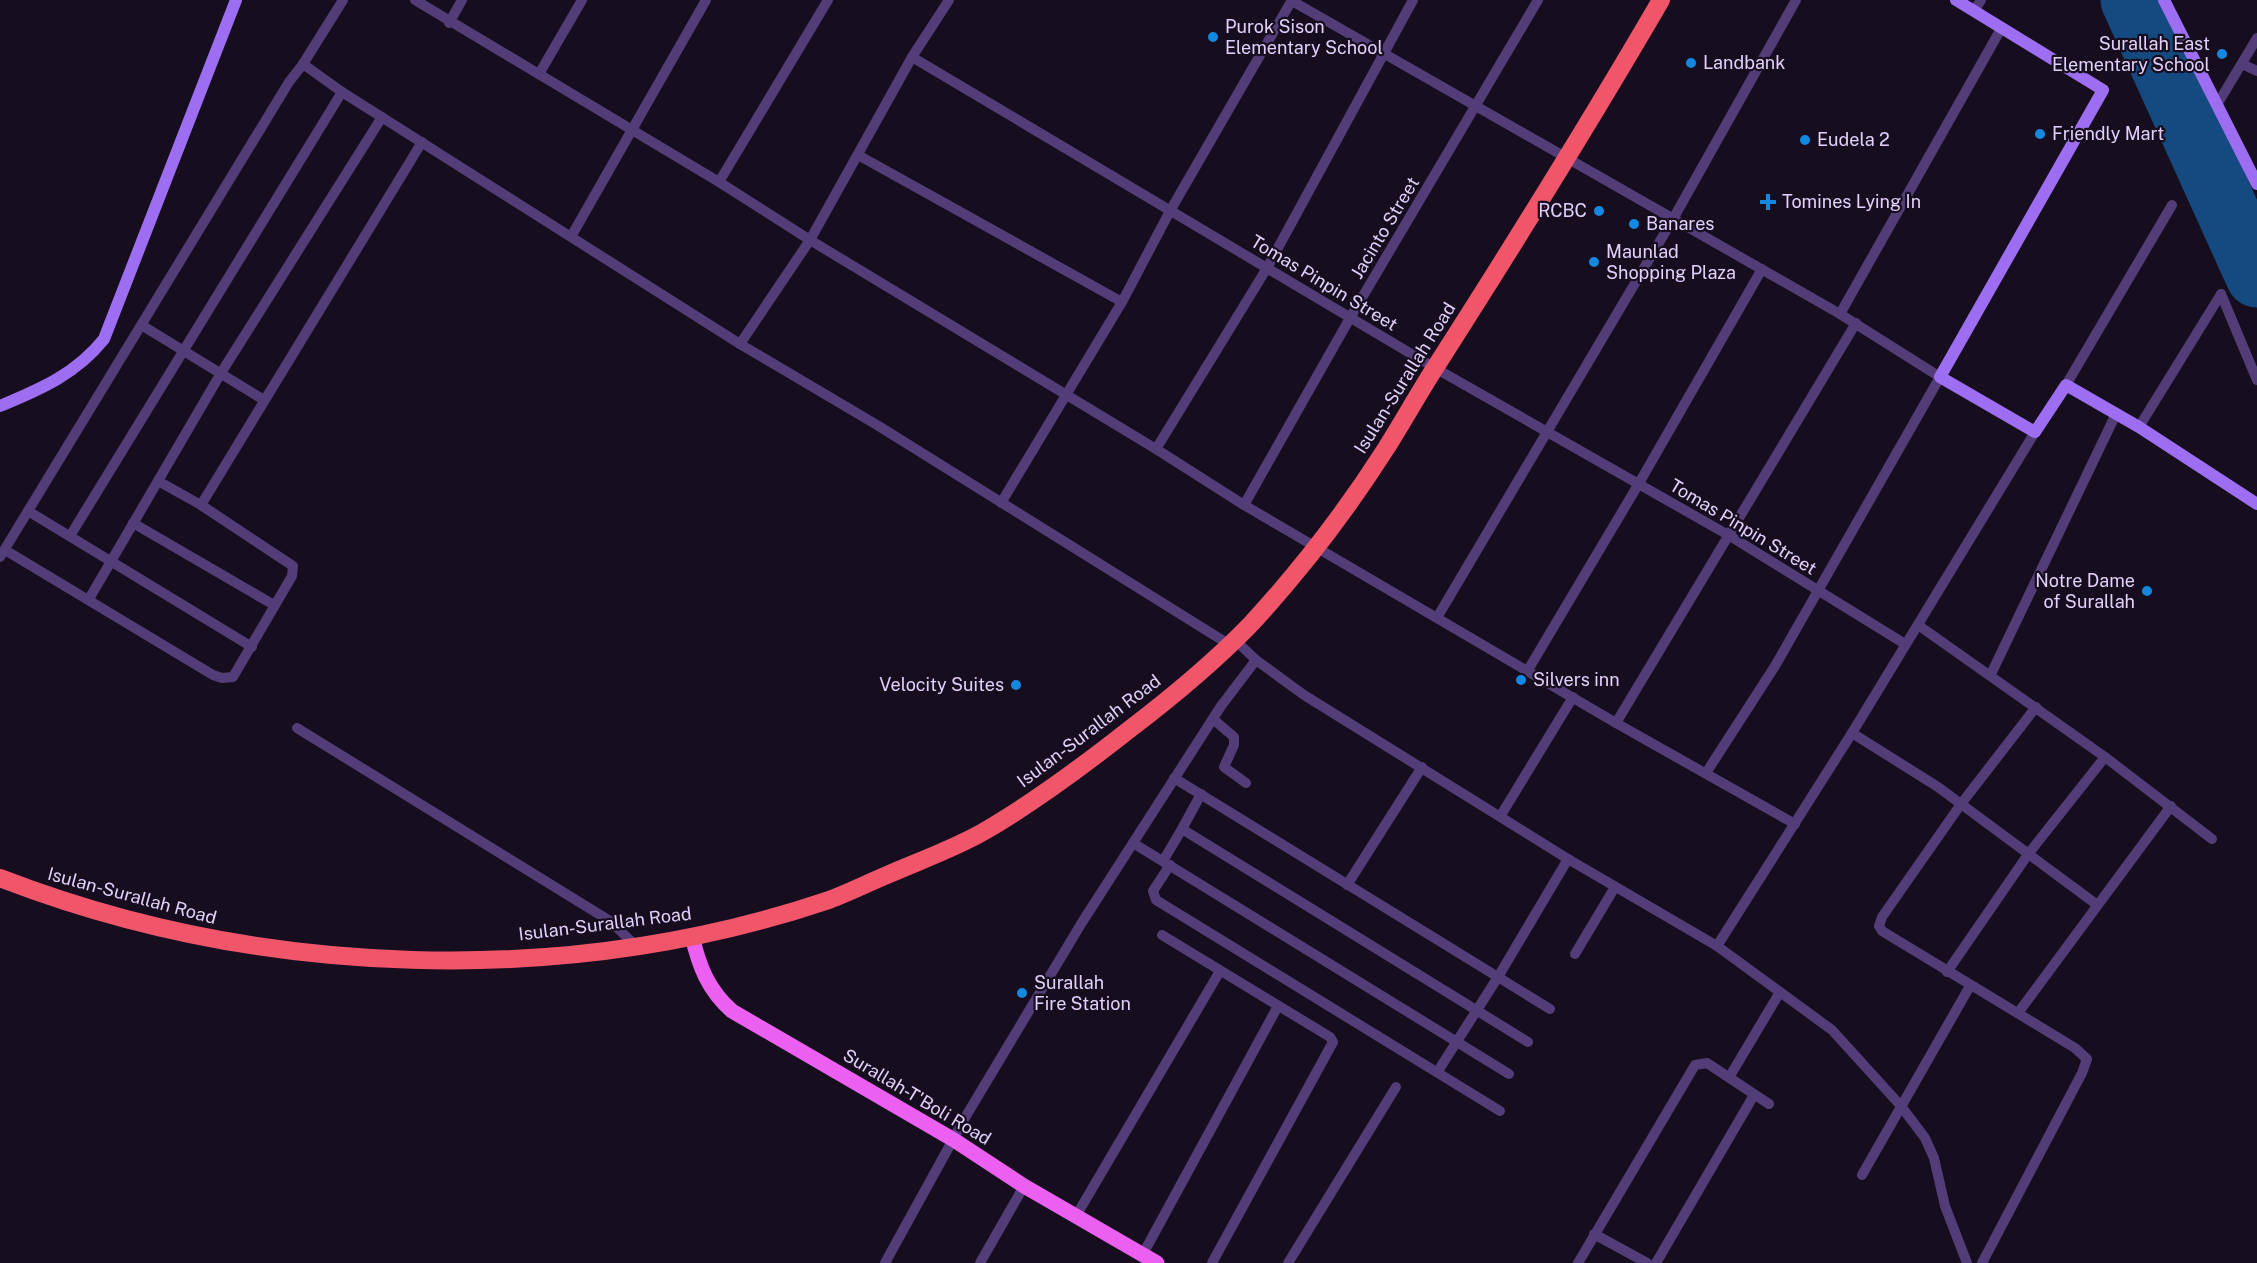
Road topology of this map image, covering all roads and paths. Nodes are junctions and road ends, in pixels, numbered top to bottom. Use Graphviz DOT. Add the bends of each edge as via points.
graph roads {
  1 [pos="236,0"];
  2 [pos="343,0"];
  3 [pos="415,0"];
  4 [pos="462,0"];
  5 [pos="582,0"];
  6 [pos="706,0"];
  7 [pos="828,0"];
  8 [pos="949,0"];
  9 [pos="1413,0"];
  10 [pos="1539,0"];
  11 [pos="1661,0"];
  12 [pos="1797,0"];
  13 [pos="1956,0"];
  14 [pos="2164,0"];
  15 [pos="1292,1"];
  16 [pos="1977,5"];
  17 [pos="449,23"];
  18 [pos="2002,27"];
  19 [pos="2257,38"];
  20 [pos="1382,54"];
  21 [pos="912,57"];
  22 [pos="303,64"];
  23 [pos="2242,64"];
  24 [pos="2257,71"];
  25 [pos="539,74"];
  26 [pos="2226,88"];
  27 [pos="2211,89"];
  28 [pos="342,92"];
  29 [pos="2218,103"];
  30 [pos="1477,106"];
  31 [pos="382,117"];
  32 [pos="631,129"];
  33 [pos="422,142"];
  34 [pos="858,155"];
  35 [pos="2244,158"];
  36 [pos="1568,159"];
  37 [pos="2257,164"];
  38 [pos="719,182"];
  39 [pos="2257,184"];
  40 [pos="2172,205"];
  41 [pos="1170,211"];
  42 [pos="1673,219"];
  43 [pos="572,235"];
  44 [pos="810,240"];
  45 [pos="1267,268"];
  46 [pos="1762,269"];
  47 [pos="1122,302"];
  48 [pos="1840,314"];
  49 [pos="1350,318"];
  50 [pos="1856,323"];
  51 [pos="143,326"];
  52 [pos="740,344"];
  53 [pos="183,352"];
  54 [pos="1435,368"];
  55 [pos="221,373"];
  56 [pos="1940,377"];
  57 [pos="2257,380"];
  58 [pos="2066,385"];
  59 [pos="1068,395"];
  60 [pos="264,400"];
  61 [pos="0,406"];
  62 [pos="2116,414"];
  63 [pos="2139,427"];
  64 [pos="1548,431"];
  65 [pos="2035,432"];
  66 [pos="1156,449"];
  67 [pos="158,481"];
  68 [pos="1638,485"];
  69 [pos="1001,503"];
  70 [pos="2257,504"];
  71 [pos="201,505"];
  72 [pos="1244,505"];
  73 [pos="28,511"];
  74 [pos="133,523"];
  75 [pos="70,536"];
  76 [pos="1730,536"];
  77 [pos="1316,546"];
  78 [pos="2,554"];
  79 [pos="110,560"];
  80 [pos="1819,591"];
  81 [pos="89,599"];
  82 [pos="274,605"];
  83 [pos="1438,616"];
  84 [pos="1918,625"];
  85 [pos="1232,643"];
  86 [pos="1905,644"];
  87 [pos="252,647"];
  88 [pos="1256,660"];
  89 [pos="1528,670"];
  90 [pos="1991,674"];
  91 [pos="1573,698"];
  92 [pos="2036,707"];
  93 [pos="1213,719"];
  94 [pos="1616,723"];
  95 [pos="297,728"];
  96 [pos="1852,733"];
  97 [pos="2106,757"];
  98 [pos="1422,767"];
  99 [pos="1706,772"];
  100 [pos="1174,778"];
  101 [pos="1246,783"];
  102 [pos="1201,794"];
  103 [pos="1961,804"];
  104 [pos="2171,806"];
  105 [pos="1501,815"];
  106 [pos="1796,824"];
  107 [pos="1182,829"];
  108 [pos="2212,839"];
  109 [pos="1133,843"];
  110 [pos="2029,853"];
  111 [pos="1568,859"];
  112 [pos="1166,863"];
  113 [pos="0,878"];
  114 [pos="1347,885"];
  115 [pos="1615,887"];
  116 [pos="2096,904"];
  117 [pos="1162,935"];
  118 [pos="692,936"];
  119 [pos="635,945"];
  120 [pos="1717,946"];
  121 [pos="1575,954"];
  122 [pos="1220,971"];
  123 [pos="1947,972"];
  124 [pos="1498,977"];
  125 [pos="1970,986"];
  126 [pos="1780,992"];
  127 [pos="1278,1006"];
  128 [pos="1550,1009"];
  129 [pos="1478,1010"];
  130 [pos="2018,1013"];
  131 [pos="1458,1041"];
  132 [pos="1528,1042"];
  133 [pos="1438,1071"];
  134 [pos="1509,1074"];
  135 [pos="1730,1076"];
  136 [pos="1396,1087"];
  137 [pos="1754,1095"];
  138 [pos="1769,1104"];
  139 [pos="1901,1106"];
  140 [pos="1500,1111"];
  141 [pos="954,1140"];
  142 [pos="1862,1175"];
  143 [pos="1024,1186"];
  144 [pos="1076,1216"];
  145 [pos="1594,1234"];
  146 [pos="1143,1254"];
  147 [pos="885,1263"];
  148 [pos="980,1263"];
  149 [pos="1156,1263"];
  150 [pos="1212,1263"];
  151 [pos="1288,1263"];
  152 [pos="1578,1263"];
  153 [pos="1647,1263"];
  154 [pos="1656,1263"];
  155 [pos="1967,1263"];
  156 [pos="1982,1263"];
  1 -- 61 [label="street" via="104,339 70,372"];
  2 -- 22 [label="street"];
  3 -- 17 [label="street"];
  4 -- 17 [label="street"];
  5 -- 25 [label="street"];
  6 -- 32 [label="street"];
  7 -- 38 [label="street"];
  8 -- 21 [label="street"];
  9 -- 20 [label="street"];
  10 -- 30 [label="street, Jacinto Street"];
  11 -- 36 [label="highway, Isulan-Surallah Road"];
  12 -- 42 [label="street"];
  13 -- 16 [label="street"];
  14 -- 27 [label="street"];
  15 -- 20 [label="street"];
  15 -- 41 [label="street"];
  16 -- 18 [label="street"];
  17 -- 25 [label="street"];
  18 -- 48 [label="street"];
  18 -- 56 [label="street" via="2103,90"];
  19 -- 23 [label="street"];
  20 -- 30 [label="street"];
  20 -- 45 [label="street"];
  21 -- 34 [label="street"];
  21 -- 41 [label="street, Tomas Pinpin Street"];
  22 -- 28 [label="street"];
  22 -- 51 [label="street"];
  23 -- 24 [label="street"];
  23 -- 26 [label="street"];
  25 -- 32 [label="street"];
  26 -- 27 [label="street"];
  26 -- 29 [label="street"];
  27 -- 29 [label="street"];
  28 -- 31 [label="street"];
  28 -- 53 [label="street"];
  29 -- 35 [label="street"];
  30 -- 36 [label="street"];
  30 -- 49 [label="street, Jacinto Street"];
  31 -- 33 [label="street"];
  31 -- 55 [label="street"];
  32 -- 38 [label="street"];
  32 -- 43 [label="street"];
  33 -- 43 [label="street"];
  33 -- 60 [label="street"];
  34 -- 44 [label="street"];
  34 -- 47 [label="street"];
  35 -- 37 [label="street"];
  35 -- 39 [label="street"];
  36 -- 42 [label="street"];
  36 -- 54 [label="highway, Isulan-Surallah Road"];
  38 -- 44 [label="street"];
  40 -- 58 [label="street"];
  41 -- 45 [label="street, Tomas Pinpin Street"];
  41 -- 47 [label="street"];
  42 -- 46 [label="street"];
  42 -- 64 [label="street"];
  43 -- 52 [label="street"];
  44 -- 52 [label="street"];
  44 -- 59 [label="street"];
  45 -- 49 [label="street, Tomas Pinpin Street"];
  45 -- 66 [label="street"];
  46 -- 48 [label="street"];
  46 -- 68 [label="street"];
  47 -- 59 [label="street"];
  48 -- 50 [label="street"];
  49 -- 54 [label="street, Tomas Pinpin Street"];
  49 -- 72 [label="street, Jacinto Street"];
  50 -- 56 [label="street"];
  50 -- 76 [label="street"];
  51 -- 53 [label="street"];
  51 -- 73 [label="street"];
  52 -- 69 [label="street"];
  53 -- 55 [label="street"];
  53 -- 75 [label="street"];
  54 -- 64 [label="street, Tomas Pinpin Street"];
  54 -- 77 [label="highway, Isulan-Surallah Road" via="1385,451"];
  55 -- 60 [label="street"];
  55 -- 67 [label="street"];
  56 -- 65 [label="street"];
  56 -- 80 [label="street"];
  57 -- 63 [label="street" via="2221,294"];
  58 -- 62 [label="street"];
  58 -- 65 [label="street"];
  59 -- 66 [label="street"];
  59 -- 69 [label="street"];
  60 -- 71 [label="street"];
  62 -- 63 [label="street"];
  62 -- 90 [label="street"];
  63 -- 70 [label="street"];
  64 -- 68 [label="street, Tomas Pinpin Street"];
  64 -- 83 [label="street"];
  65 -- 84 [label="street"];
  66 -- 72 [label="street"];
  67 -- 71 [label="street"];
  67 -- 74 [label="street"];
  68 -- 76 [label="street, Tomas Pinpin Street"];
  68 -- 89 [label="street"];
  69 -- 85 [label="street"];
  71 -- 82 [label="street" via="293,566 294,573"];
  72 -- 77 [label="street"];
  73 -- 75 [label="street"];
  73 -- 78 [label="street"];
  74 -- 79 [label="street"];
  74 -- 82 [label="street"];
  75 -- 79 [label="street"];
  76 -- 80 [label="street, Tomas Pinpin Street"];
  76 -- 94 [label="street"];
  77 -- 83 [label="street"];
  77 -- 85 [label="highway, Isulan-Surallah Road"];
  78 -- 81 [label="street"];
  79 -- 81 [label="street"];
  79 -- 87 [label="street"];
  80 -- 86 [label="street, Tomas Pinpin Street"];
  80 -- 99 [label="street"];
  81 -- 87 [label="street" via="222,678 233,676"];
  82 -- 87 [label="street"];
  83 -- 89 [label="street"];
  84 -- 86 [label="street"];
  84 -- 90 [label="street"];
  85 -- 88 [label="street"];
  85 -- 118 [label="highway, Isulan-Surallah Road" via="1073,774 981,833 831,899"];
  86 -- 96 [label="street"];
  88 -- 93 [label="street"];
  88 -- 98 [label="street" via="1304,695"];
  89 -- 91 [label="street"];
  90 -- 92 [label="street"];
  91 -- 94 [label="street"];
  91 -- 105 [label="street"];
  92 -- 97 [label="street"];
  92 -- 103 [label="street"];
  93 -- 100 [label="street"];
  93 -- 101 [label="street" via="1234,737 1224,766"];
  94 -- 99 [label="street"];
  95 -- 119 [label="street" via="610,921"];
  96 -- 103 [label="street"];
  96 -- 106 [label="street"];
  97 -- 104 [label="street"];
  97 -- 110 [label="street"];
  98 -- 105 [label="street"];
  98 -- 114 [label="street"];
  99 -- 106 [label="street"];
  100 -- 102 [label="street"];
  100 -- 109 [label="street"];
  102 -- 107 [label="street"];
  102 -- 114 [label="street"];
  103 -- 110 [label="street"];
  103 -- 123 [label="street" via="1882,917 1880,926"];
  104 -- 108 [label="street"];
  104 -- 116 [label="street"];
  105 -- 111 [label="street"];
  106 -- 120 [label="street"];
  107 -- 112 [label="street"];
  107 -- 129 [label="street"];
  109 -- 112 [label="street"];
  109 -- 141 [label="street"];
  110 -- 116 [label="street"];
  110 -- 123 [label="street"];
  111 -- 115 [label="street"];
  111 -- 124 [label="street"];
  112 -- 131 [label="street"];
  112 -- 133 [label="street" via="1153,891 1156,900"];
  113 -- 119 [label="highway, Isulan-Surallah Road" via="51,898 122,918 205,938 302,953 473,960"];
  114 -- 124 [label="street"];
  115 -- 120 [label="street"];
  115 -- 121 [label="street"];
  116 -- 130 [label="street"];
  117 -- 122 [label="street"];
  118 -- 119 [label="highway, Isulan-Surallah Road"];
  118 -- 141 [label="main road, Surallah-T'Boli Road" via="709,986 732,1011"];
  120 -- 126 [label="street"];
  122 -- 127 [label="street"];
  122 -- 144 [label="street"];
  123 -- 125 [label="street"];
  124 -- 128 [label="street"];
  124 -- 129 [label="street"];
  125 -- 130 [label="street"];
  125 -- 139 [label="street"];
  126 -- 135 [label="street"];
  126 -- 139 [label="street" via="1832,1030"];
  127 -- 146 [label="street"];
  127 -- 150 [label="street" via="1330,1037 1333,1045"];
  129 -- 131 [label="street"];
  129 -- 132 [label="street"];
  130 -- 156 [label="street" via="2075,1048 2087,1062"];
  131 -- 133 [label="street"];
  131 -- 134 [label="street"];
  133 -- 140 [label="street"];
  135 -- 137 [label="street"];
  135 -- 145 [label="street" via="1707,1063 1692,1067"];
  136 -- 151 [label="street"];
  137 -- 138 [label="street"];
  137 -- 154 [label="street"];
  139 -- 142 [label="street"];
  139 -- 155 [label="street" via="1918,1127 1934,1158 1945,1206"];
  141 -- 143 [label="main road, Surallah-T'Boli Road"];
  141 -- 147 [label="street"];
  143 -- 144 [label="main road, Surallah-T'Boli Road"];
  143 -- 148 [label="street"];
  144 -- 146 [label="main road, Surallah-T'Boli Road"];
  145 -- 152 [label="street"];
  145 -- 153 [label="street"];
  146 -- 149 [label="main road, Surallah-T'Boli Road"];
}
